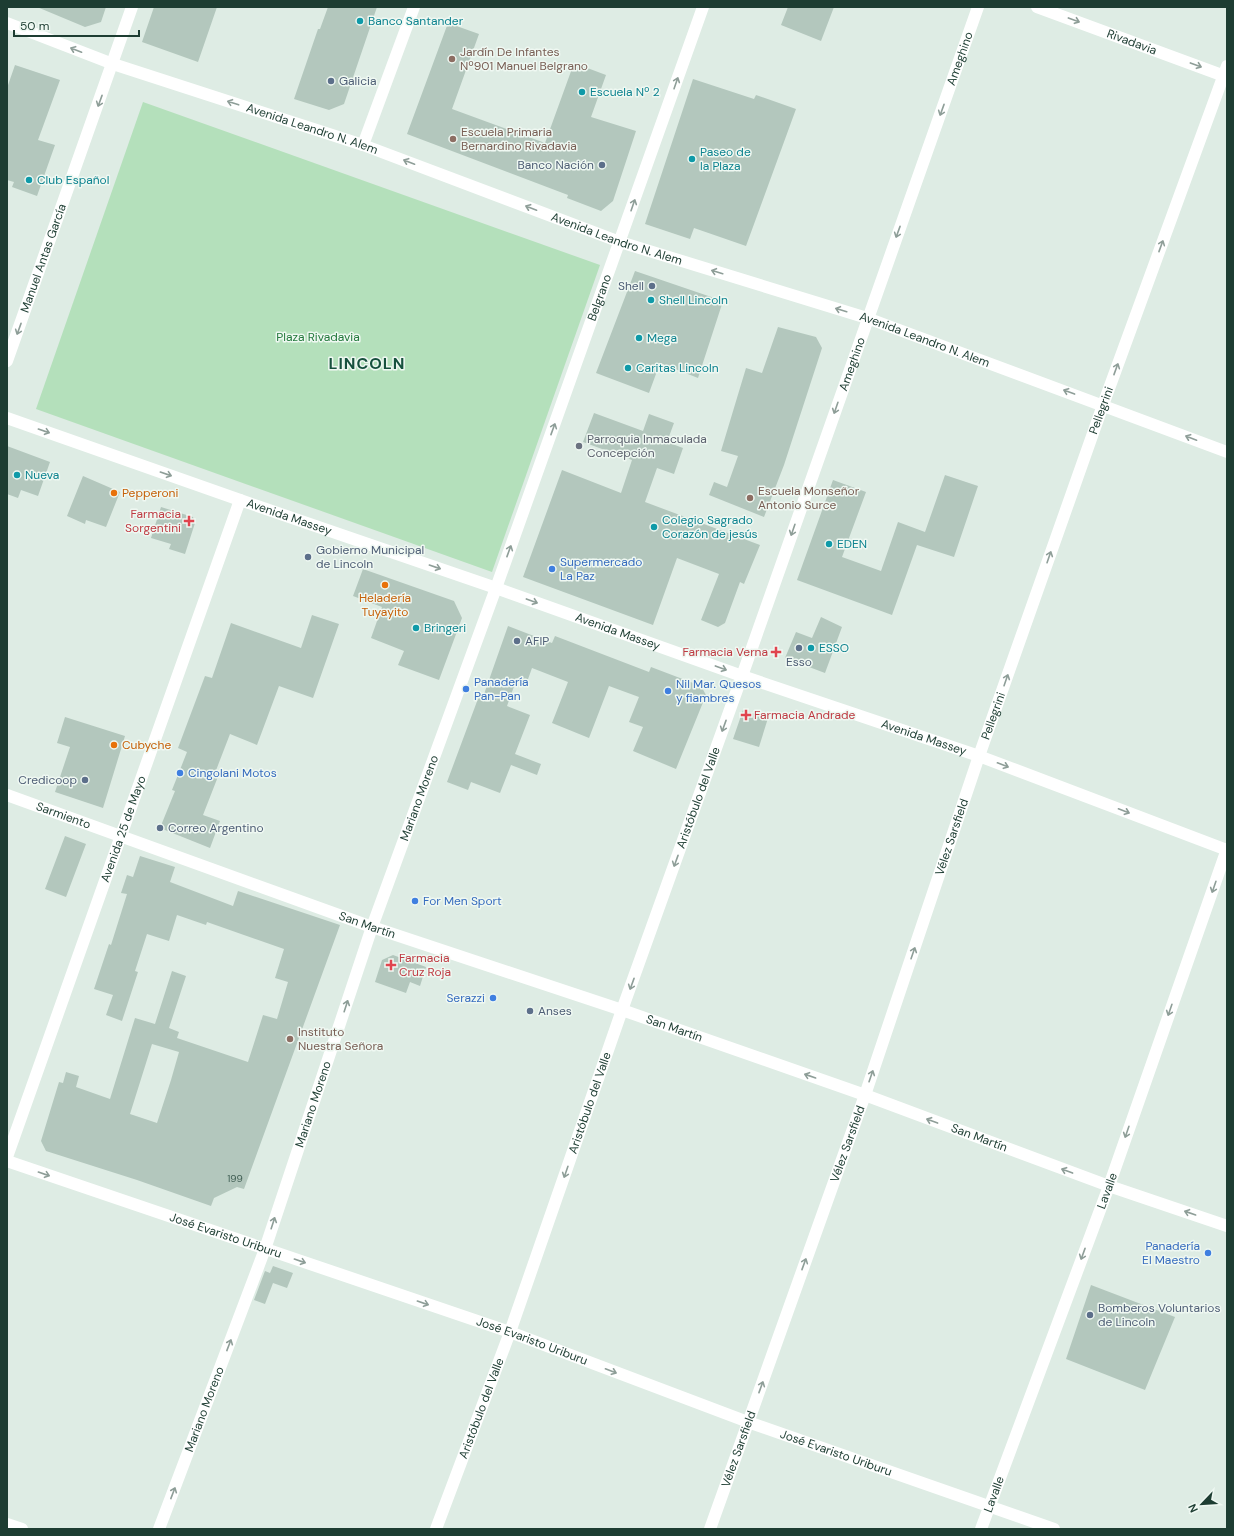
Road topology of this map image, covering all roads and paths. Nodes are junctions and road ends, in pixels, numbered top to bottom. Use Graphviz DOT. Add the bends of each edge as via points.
graph roads {
  1 [pos="132,7"];
  2 [pos="414,7"];
  3 [pos="703,7"];
  4 [pos="978,7"];
  5 [pos="1037,7"];
  6 [pos="7,23"];
  7 [pos="113,64"];
  8 [pos="1226,73"];
  9 [pos="364,145"];
  10 [pos="620,242"];
  11 [pos="867,318"];
  12 [pos="7,361"];
  13 [pos="1103,405"];
  14 [pos="7,418"];
  15 [pos="1227,452"];
  16 [pos="240,500"];
  17 [pos="496,588"];
  18 [pos="742,676"];
  19 [pos="980,756"];
  20 [pos="7,795"];
  21 [pos="120,836"];
  22 [pos="1227,850"];
  23 [pos="372,927"];
  24 [pos="622,1010"];
  25 [pos="865,1095"];
  26 [pos="7,1157"];
  27 [pos="7,1161"];
  28 [pos="1108,1186"];
  29 [pos="1227,1226"];
  30 [pos="265,1249"];
  31 [pos="510,1332"];
  32 [pos="748,1422"];
  33 [pos="989,1507"];
  34 [pos="7,1524"];
  35 [pos="22,1529"];
  36 [pos="159,1529"];
  37 [pos="436,1529"];
  38 [pos="710,1529"];
  39 [pos="981,1529"];
  40 [pos="1054,1529"];
  1 -- 7 [label="street, Manuel Antas García"];
  2 -- 9 [label="street"];
  10 -- 3 [label="street, Belgrano, one-way"];
  4 -- 11 [label="street, Ameghino, one-way"];
  5 -- 8 [label="street, Rivadavia, one-way"];
  7 -- 6 [label="street, Avenida Leandro N. Alem, one-way"];
  9 -- 7 [label="street, Avenida Leandro N. Alem, one-way"];
  7 -- 12 [label="street, Manuel Antas García, one-way"];
  13 -- 8 [label="street, Pellegrini, one-way"];
  10 -- 9 [label="street, Avenida Leandro N. Alem, one-way"];
  11 -- 10 [label="street, Avenida Leandro N. Alem, one-way"];
  17 -- 10 [label="street, Belgrano, one-way"];
  13 -- 11 [label="street, Avenida Leandro N. Alem, one-way"];
  11 -- 18 [label="street, Ameghino, one-way"];
  15 -- 13 [label="street, Avenida Leandro N. Alem, one-way"];
  19 -- 13 [label="street, Pellegrini, one-way"];
  14 -- 16 [label="street, Avenida Massey, one-way"];
  16 -- 17 [label="street, Avenida Massey, one-way"];
  16 -- 21 [label="street, Avenida 25 de Mayo"];
  17 -- 18 [label="street, Avenida Massey, one-way"];
  17 -- 23 [label="street, Mariano Moreno"];
  18 -- 19 [label="street, Avenida Massey"];
  18 -- 24 [label="street, Aristóbulo del Valle, one-way"];
  19 -- 22 [label="street, Avenida Massey, one-way"];
  25 -- 19 [label="street, Vélez Sarsfield, one-way"];
  20 -- 21 [label="street, Sarmiento"];
  21 -- 23 [label="street, San Martín"];
  21 -- 26 [label="street, Avenida 25 de Mayo"];
  22 -- 28 [label="street, Lavalle, one-way"];
  23 -- 24 [label="street, San Martín"];
  30 -- 23 [label="street, Mariano Moreno, one-way"];
  25 -- 24 [label="street, San Martín, one-way"];
  24 -- 31 [label="street, Aristóbulo del Valle, one-way"];
  28 -- 25 [label="street, San Martín, one-way"];
  32 -- 25 [label="street, Vélez Sarsfield, one-way"];
  27 -- 30 [label="street, José Evaristo Uriburu, one-way"];
  29 -- 28 [label="street, San Martín, one-way"];
  28 -- 33 [label="street, Lavalle, one-way"];
  30 -- 31 [label="street, José Evaristo Uriburu, one-way"];
  36 -- 30 [label="street, Mariano Moreno, one-way"];
  31 -- 32 [label="street, José Evaristo Uriburu, one-way"];
  31 -- 37 [label="street, Aristóbulo del Valle"];
  32 -- 33 [label="street, José Evaristo Uriburu"];
  32 -- 38 [label="street, Vélez Sarsfield"];
  33 -- 39 [label="street, Lavalle"];
  33 -- 40 [label="street, José Evaristo Uriburu"];
  34 -- 35 [label="street"];
}
